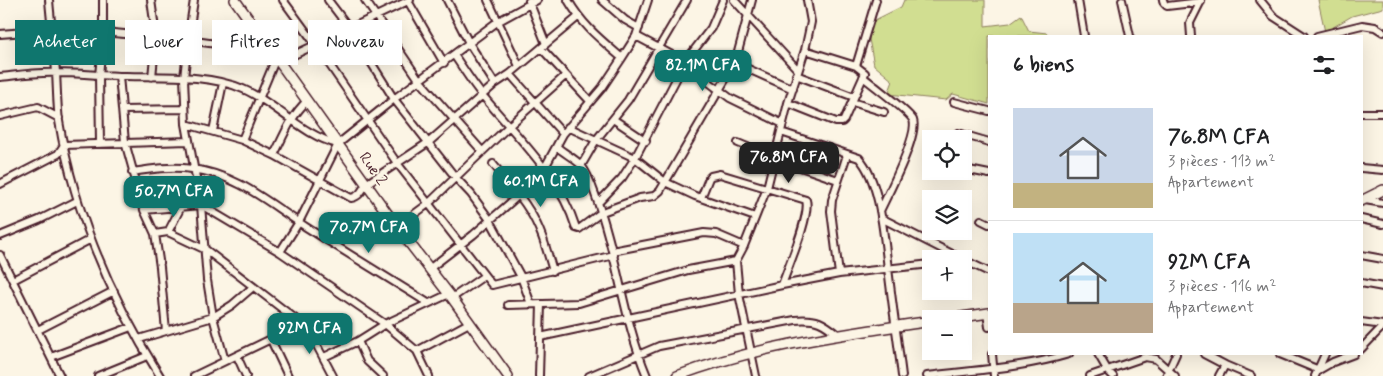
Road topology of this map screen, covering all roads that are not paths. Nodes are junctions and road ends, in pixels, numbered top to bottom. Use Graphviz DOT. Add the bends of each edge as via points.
graph roads {
  1 [pos="49,0"];
  2 [pos="103,0"];
  3 [pos="151,0"];
  4 [pos="194,0"];
  5 [pos="235,0"];
  6 [pos="283,0"];
  7 [pos="328,0"];
  8 [pos="365,0"];
  9 [pos="409,0"];
  10 [pos="447,0"];
  11 [pos="488,0"];
  12 [pos="537,0"];
  13 [pos="568,0"];
  14 [pos="602,0"];
  15 [pos="648,0"];
  16 [pos="688,0"];
  17 [pos="723,0"];
  18 [pos="734,0"];
  19 [pos="752,0"];
  20 [pos="807,0"];
  21 [pos="876,0"];
  22 [pos="1078,0"];
  23 [pos="1122,0"];
  24 [pos="1163,0"];
  25 [pos="1260,0"];
  26 [pos="1201,1"];
  27 [pos="529,2"];
  28 [pos="376,16"];
  29 [pos="748,16"];
  30 [pos="578,17"];
  31 [pos="50,20"];
  32 [pos="103,20"];
  33 [pos="154,20"];
  34 [pos="191,20"];
  35 [pos="249,20"];
  36 [pos="343,20"];
  37 [pos="368,20"];
  38 [pos="497,22"];
  39 [pos="639,28"];
  40 [pos="1383,32"];
  41 [pos="15,33"];
  42 [pos="0,34"];
  43 [pos="308,34"];
  44 [pos="1084,35"];
  45 [pos="1130,35"];
  46 [pos="1191,35"];
  47 [pos="1302,35"];
  48 [pos="1321,35"];
  49 [pos="636,36"];
  50 [pos="469,43"];
  51 [pos="544,46"];
  52 [pos="658,48"];
  53 [pos="805,50"];
  54 [pos="454,55"];
  55 [pos="622,58"];
  56 [pos="444,62"];
  57 [pos="685,62"];
  58 [pos="735,62"];
  59 [pos="55,65"];
  60 [pos="100,65"];
  61 [pos="153,65"];
  62 [pos="185,65"];
  63 [pos="273,65"];
  64 [pos="282,65"];
  65 [pos="329,65"];
  66 [pos="373,65"];
  67 [pos="519,66"];
  68 [pos="856,66"];
  69 [pos="56,73"];
  70 [pos="797,73"];
  71 [pos="510,74"];
  72 [pos="99,76"];
  73 [pos="119,76"];
  74 [pos="566,76"];
  75 [pos="0,77"];
  76 [pos="152,77"];
  77 [pos="863,77"];
  78 [pos="184,78"];
  79 [pos="420,81"];
  80 [pos="223,83"];
  81 [pos="495,84"];
  82 [pos="792,89"];
  83 [pos="718,91"];
  84 [pos="482,95"];
  85 [pos="260,98"];
  86 [pos="394,99"];
  87 [pos="853,99"];
  88 [pos="307,101"];
  89 [pos="590,101"];
  90 [pos="954,102"];
  91 [pos="535,103"];
  92 [pos="788,103"];
  93 [pos="185,109"];
  94 [pos="122,110"];
  95 [pos="988,111"];
  96 [pos="884,112"];
  97 [pos="1363,113"];
  98 [pos="1383,113"];
  99 [pos="0,116"];
  100 [pos="59,118"];
  101 [pos="613,119"];
  102 [pos="291,120"];
  103 [pos="455,120"];
  104 [pos="367,121"];
  105 [pos="186,124"];
  106 [pos="783,124"];
  107 [pos="510,125"];
  108 [pos="568,127"];
  109 [pos="213,131"];
  110 [pos="781,132"];
  111 [pos="563,134"];
  112 [pos="972,137"];
  113 [pos="188,140"];
  114 [pos="242,140"];
  115 [pos="596,140"];
  116 [pos="646,140"];
  117 [pos="125,142"];
  118 [pos="429,142"];
  119 [pos="988,142"];
  120 [pos="738,143"];
  121 [pos="100,144"];
  122 [pos="338,144"];
  123 [pos="64,145"];
  124 [pos="557,147"];
  125 [pos="482,151"];
  126 [pos="274,154"];
  127 [pos="846,154"];
  128 [pos="635,158"];
  129 [pos="774,158"];
  130 [pos="397,164"];
  131 [pos="493,164"];
  132 [pos="581,166"];
  133 [pos="1363,168"];
  134 [pos="194,169"];
  135 [pos="544,169"];
  136 [pos="1383,170"];
  137 [pos="972,171"];
  138 [pos="132,172"];
  139 [pos="988,174"];
  140 [pos="456,178"];
  141 [pos="319,180"];
  142 [pos="838,180"];
  143 [pos="665,182"];
  144 [pos="0,184"];
  145 [pos="366,184"];
  146 [pos="767,188"];
  147 [pos="1383,190"];
  148 [pos="519,195"];
  149 [pos="701,198"];
  150 [pos="1363,200"];
  151 [pos="78,201"];
  152 [pos="598,203"];
  153 [pos="1383,203"];
  154 [pos="428,204"];
  155 [pos="201,205"];
  156 [pos="180,207"];
  157 [pos="144,210"];
  158 [pos="602,212"];
  159 [pos="880,215"];
  160 [pos="756,217"];
  161 [pos="1363,219"];
  162 [pos="490,220"];
  163 [pos="981,220"];
  164 [pos="299,222"];
  165 [pos="988,224"];
  166 [pos="1383,224"];
  167 [pos="397,227"];
  168 [pos="168,232"];
  169 [pos="155,234"];
  170 [pos="0,236"];
  171 [pos="91,239"];
  172 [pos="461,246"];
  173 [pos="744,246"];
  174 [pos="206,250"];
  175 [pos="945,250"];
  176 [pos="280,252"];
  177 [pos="613,253"];
  178 [pos="0,255"];
  179 [pos="1363,255"];
  180 [pos="1383,259"];
  181 [pos="736,261"];
  182 [pos="972,264"];
  183 [pos="922,265"];
  184 [pos="888,268"];
  185 [pos="429,269"];
  186 [pos="553,271"];
  187 [pos="988,272"];
  188 [pos="839,274"];
  189 [pos="484,276"];
  190 [pos="521,277"];
  191 [pos="13,280"];
  192 [pos="1363,283"];
  193 [pos="782,285"];
  194 [pos="253,287"];
  195 [pos="1383,287"];
  196 [pos="114,291"];
  197 [pos="622,291"];
  198 [pos="739,294"];
  199 [pos="451,296"];
  200 [pos="428,304"];
  201 [pos="508,304"];
  202 [pos="531,304"];
  203 [pos="542,304"];
  204 [pos="988,313"];
  205 [pos="972,315"];
  206 [pos="213,317"];
  207 [pos="628,319"];
  208 [pos="922,322"];
  209 [pos="1363,322"];
  210 [pos="469,323"];
  211 [pos="302,324"];
  212 [pos="385,324"];
  213 [pos="1383,325"];
  214 [pos="896,326"];
  215 [pos="131,327"];
  216 [pos="38,330"];
  217 [pos="746,330"];
  218 [pos="166,331"];
  219 [pos="840,336"];
  220 [pos="540,337"];
  221 [pos="139,339"];
  222 [pos="271,340"];
  223 [pos="358,341"];
  224 [pos="1363,347"];
  225 [pos="417,351"];
  226 [pos="750,353"];
  227 [pos="638,354"];
  228 [pos="992,355"];
  229 [pos="1066,355"];
  230 [pos="1099,355"];
  231 [pos="1176,355"];
  232 [pos="1206,355"];
  233 [pos="1282,355"];
  234 [pos="1325,355"];
  235 [pos="1351,355"];
  236 [pos="51,356"];
  237 [pos="148,356"];
  238 [pos="237,356"];
  239 [pos="324,357"];
  240 [pos="225,361"];
  241 [pos="1225,365"];
  242 [pos="993,368"];
  243 [pos="1108,370"];
  244 [pos="1317,373"];
  245 [pos="951,374"];
  246 [pos="1168,374"];
  247 [pos="60,376"];
  248 [pos="98,376"];
  249 [pos="160,376"];
  250 [pos="194,376"];
  251 [pos="246,376"];
  252 [pos="288,376"];
  253 [pos="333,376"];
  254 [pos="383,376"];
  255 [pos="429,376"];
  256 [pos="508,376"];
  257 [pos="539,376"];
  258 [pos="589,376"];
  259 [pos="647,376"];
  260 [pos="677,376"];
  261 [pos="756,376"];
  262 [pos="902,376"];
  263 [pos="927,376"];
  264 [pos="994,376"];
  265 [pos="1090,376"];
  266 [pos="1113,376"];
  267 [pos="1175,376"];
  268 [pos="1219,376"];
  269 [pos="1251,376"];
  1 -- 31 [label="street"];
  2 -- 32 [label="street"];
  3 -- 33 [label="street"];
  4 -- 34 [label="street"];
  5 -- 35 [label="street, Rue 2"];
  6 -- 43 [label="street"];
  7 -- 36 [label="street"];
  8 -- 28 [label="street"];
  9 -- 28 [label="street"];
  9 -- 56 [label="street"];
  10 -- 50 [label="street"];
  11 -- 38 [label="street"];
  12 -- 27 [label="street"];
  13 -- 30 [label="street"];
  14 -- 39 [label="street"];
  15 -- 39 [label="street"];
  16 -- 52 [label="street"];
  17 -- 57 [label="street" via="711,28"];
  18 -- 29 [label="street"];
  19 -- 29 [label="street"];
  20 -- 53 [label="street" via="811,22"];
  21 -- 68 [label="street"];
  22 -- 44 [label="street"];
  23 -- 45 [label="street"];
  24 -- 26 [label="street" via="1167,6"];
  25 -- 47 [label="street" via="1273,16"];
  26 -- 46 [label="street" via="1190,24"];
  27 -- 38 [label="street"];
  27 -- 51 [label="street"];
  28 -- 37 [label="street"];
  28 -- 79 [label="street"];
  29 -- 58 [label="street"];
  29 -- 70 [label="street"];
  30 -- 51 [label="street"];
  30 -- 55 [label="street"];
  38 -- 50 [label="street"];
  38 -- 67 [label="street"];
  39 -- 49 [label="street"];
  40 -- 48 [label="street" via="1362,25"];
  41 -- 42 [label="street"];
  49 -- 52 [label="street"];
  49 -- 55 [label="street"];
  50 -- 54 [label="street"];
  50 -- 81 [label="street"];
  51 -- 67 [label="street"];
  51 -- 74 [label="street"];
  52 -- 57 [label="street"];
  52 -- 101 [label="street"];
  53 -- 68 [label="street"];
  53 -- 70 [label="street"];
  54 -- 56 [label="street"];
  54 -- 84 [label="street"];
  55 -- 89 [label="street"];
  56 -- 79 [label="street"];
  57 -- 83 [label="street"];
  57 -- 116 [label="street"];
  58 -- 82 [label="street"];
  58 -- 83 [label="street"];
  59 -- 69 [label="street"];
  60 -- 72 [label="street"];
  61 -- 76 [label="street"];
  62 -- 78 [label="street"];
  63 -- 85 [label="street"];
  64 -- 88 [label="street, Rue 2"];
  65 -- 104 [label="street"];
  66 -- 86 [label="street"];
  67 -- 71 [label="street"];
  68 -- 77 [label="street" via="865,73"];
  69 -- 72 [label="street"];
  69 -- 75 [label="street"];
  69 -- 100 [label="street"];
  70 -- 82 [label="street"];
  70 -- 87 [label="street"];
  71 -- 81 [label="street"];
  71 -- 91 [label="street"];
  72 -- 73 [label="street"];
  72 -- 121 [label="street"];
  73 -- 76 [label="street"];
  73 -- 94 [label="street"];
  74 -- 89 [label="street"];
  74 -- 91 [label="street"];
  76 -- 78 [label="street"];
  77 -- 87 [label="street"];
  77 -- 159 [label="street" via="910,116 914,125 907,152"];
  78 -- 80 [label="street"];
  78 -- 93 [label="street"];
  79 -- 86 [label="street"];
  79 -- 103 [label="street"];
  80 -- 85 [label="street" via="242,88"];
  80 -- 109 [label="street"];
  81 -- 84 [label="street"];
  82 -- 92 [label="street"];
  83 -- 106 [label="street"];
  83 -- 143 [label="street"];
  84 -- 103 [label="street"];
  84 -- 107 [label="street"];
  85 -- 102 [label="street"];
  85 -- 114 [label="street"];
  86 -- 104 [label="street"];
  86 -- 118 [label="street"];
  87 -- 92 [label="street" via="844,120 839,123"];
  87 -- 96 [label="street"];
  88 -- 102 [label="street"];
  88 -- 122 [label="street, Rue 2"];
  89 -- 108 [label="street"];
  90 -- 95 [label="street"];
  91 -- 107 [label="street"];
  91 -- 111 [label="street"];
  92 -- 106 [label="street"];
  93 -- 94 [label="street"];
  93 -- 105 [label="street"];
  94 -- 117 [label="street"];
  97 -- 98 [label="street"];
  99 -- 100 [label="street" via="38,107"];
  100 -- 123 [label="street"];
  101 -- 115 [label="street"];
  101 -- 116 [label="street"];
  102 -- 122 [label="street"];
  102 -- 126 [label="street"];
  103 -- 118 [label="street"];
  103 -- 125 [label="street"];
  104 -- 122 [label="street"];
  104 -- 130 [label="street"];
  105 -- 109 [label="street"];
  105 -- 113 [label="street"];
  106 -- 110 [label="street"];
  107 -- 125 [label="street"];
  107 -- 135 [label="street"];
  108 -- 111 [label="street"];
  108 -- 115 [label="street"];
  109 -- 114 [label="street"];
  110 -- 127 [label="street"];
  110 -- 129 [label="street"];
  111 -- 124 [label="street"];
  112 -- 119 [label="street"];
  113 -- 117 [label="street"];
  113 -- 134 [label="street"];
  114 -- 126 [label="street"];
  115 -- 128 [label="street"];
  115 -- 132 [label="street"];
  116 -- 128 [label="street"];
  117 -- 121 [label="street"];
  117 -- 138 [label="street"];
  118 -- 130 [label="street"];
  118 -- 140 [label="street"];
  120 -- 129 [label="street"];
  121 -- 123 [label="street"];
  122 -- 141 [label="street"];
  122 -- 145 [label="street, Rue 2"];
  123 -- 144 [label="street" via="58,154"];
  123 -- 151 [label="street"];
  124 -- 132 [label="street"];
  124 -- 135 [label="street"];
  125 -- 140 [label="street"];
  126 -- 141 [label="street"];
  127 -- 142 [label="street"];
  127 -- 159 [label="street" via="859,158 866,168"];
  128 -- 143 [label="street"];
  128 -- 152 [label="street" via="622,178"];
  129 -- 142 [label="street"];
  129 -- 146 [label="street"];
  130 -- 145 [label="street"];
  130 -- 154 [label="street"];
  131 -- 148 [label="street"];
  132 -- 152 [label="street"];
  133 -- 136 [label="street"];
  134 -- 138 [label="street" via="161,168"];
  134 -- 155 [label="street"];
  134 -- 164 [label="street" via="230,179"];
  135 -- 148 [label="street"];
  135 -- 158 [label="street" via="568,204 576,228"];
  137 -- 139 [label="street"];
  138 -- 157 [label="street"];
  140 -- 154 [label="street"];
  140 -- 162 [label="street"];
  141 -- 145 [label="street" via="351,198 360,194"];
  141 -- 164 [label="street"];
  142 -- 188 [label="street" via="832,211"];
  143 -- 149 [label="street"];
  143 -- 158 [label="street" via="654,196"];
  145 -- 167 [label="street, Rue 2"];
  146 -- 149 [label="street" via="716,175 709,178"];
  146 -- 160 [label="street"];
  146 -- 193 [label="street" via="807,202 804,225"];
  147 -- 150 [label="street"];
  148 -- 162 [label="street"];
  148 -- 186 [label="street" via="533,217"];
  149 -- 160 [label="street"];
  150 -- 153 [label="street"];
  151 -- 170 [label="street"];
  151 -- 171 [label="street"];
  152 -- 158 [label="street"];
  154 -- 167 [label="street"];
  154 -- 172 [label="street"];
  155 -- 156 [label="street"];
  155 -- 174 [label="street"];
  155 -- 176 [label="street"];
  156 -- 157 [label="street"];
  156 -- 168 [label="street"];
  157 -- 169 [label="street"];
  158 -- 177 [label="street"];
  159 -- 175 [label="street"];
  159 -- 184 [label="street"];
  160 -- 173 [label="street"];
  161 -- 166 [label="street"];
  162 -- 172 [label="street"];
  162 -- 190 [label="street"];
  163 -- 165 [label="street"];
  164 -- 176 [label="street"];
  164 -- 200 [label="street"];
  167 -- 185 [label="street, Rue 2"];
  168 -- 169 [label="street"];
  168 -- 174 [label="street"];
  169 -- 218 [label="street"];
  171 -- 191 [label="street"];
  171 -- 196 [label="street"];
  172 -- 185 [label="street"];
  172 -- 189 [label="street"];
  173 -- 177 [label="street" via="716,234 704,233"];
  173 -- 181 [label="street"];
  174 -- 194 [label="street"];
  174 -- 206 [label="street"];
  176 -- 212 [label="street"];
  177 -- 186 [label="street"];
  177 -- 197 [label="street"];
  178 -- 191 [label="street"];
  179 -- 180 [label="street"];
  181 -- 197 [label="street" via="704,266"];
  181 -- 198 [label="street"];
  182 -- 187 [label="street"];
  183 -- 184 [label="street"];
  184 -- 188 [label="street"];
  184 -- 214 [label="street"];
  185 -- 199 [label="street, Rue 2"];
  186 -- 190 [label="street"];
  188 -- 193 [label="street"];
  189 -- 190 [label="street" via="492,286"];
  189 -- 199 [label="street"];
  190 -- 202 [label="street"];
  191 -- 216 [label="street"];
  192 -- 195 [label="street"];
  193 -- 198 [label="street"];
  194 -- 206 [label="street"];
  194 -- 211 [label="street"];
  196 -- 215 [label="street"];
  196 -- 216 [label="street"];
  197 -- 203 [label="street" via="579,303"];
  197 -- 207 [label="street"];
  198 -- 207 [label="street"];
  198 -- 217 [label="street"];
  199 -- 200 [label="street"];
  199 -- 210 [label="street, Rue 2"];
  200 -- 212 [label="street"];
  201 -- 202 [label="street"];
  202 -- 203 [label="street"];
  203 -- 220 [label="street"];
  204 -- 205 [label="street"];
  206 -- 218 [label="street"];
  206 -- 240 [label="street"];
  207 -- 220 [label="street"];
  207 -- 227 [label="street"];
  208 -- 214 [label="street"];
  209 -- 213 [label="street"];
  210 -- 225 [label="street"];
  210 -- 256 [label="street, Rue 2"];
  211 -- 222 [label="street"];
  211 -- 239 [label="street"];
  212 -- 223 [label="street"];
  212 -- 225 [label="street"];
  213 -- 224 [label="street"];
  214 -- 219 [label="street"];
  214 -- 262 [label="street"];
  215 -- 221 [label="street"];
  215 -- 236 [label="street"];
  216 -- 236 [label="street"];
  217 -- 219 [label="street" via="808,319 825,323"];
  217 -- 226 [label="street"];
  217 -- 227 [label="street" via="658,346"];
  218 -- 221 [label="street"];
  219 -- 226 [label="street"];
  220 -- 257 [label="street"];
  221 -- 237 [label="street"];
  222 -- 238 [label="street"];
  222 -- 252 [label="street"];
  223 -- 239 [label="street"];
  223 -- 254 [label="street" via="367,361"];
  225 -- 255 [label="street"];
  226 -- 260 [label="street"];
  226 -- 261 [label="street"];
  227 -- 258 [label="street"];
  227 -- 259 [label="street"];
  228 -- 242 [label="street"];
  229 -- 242 [label="street"];
  230 -- 243 [label="street"];
  231 -- 246 [label="street"];
  232 -- 241 [label="street"];
  233 -- 244 [label="street"];
  234 -- 244 [label="street"];
  235 -- 244 [label="street"];
  236 -- 247 [label="street"];
  237 -- 248 [label="street"];
  237 -- 249 [label="street"];
  238 -- 240 [label="street"];
  238 -- 251 [label="street"];
  239 -- 253 [label="street"];
  240 -- 250 [label="street"];
  241 -- 268 [label="street"];
  241 -- 269 [label="street"];
  242 -- 245 [label="street"];
  242 -- 264 [label="street"];
  243 -- 246 [label="street" via="1145,357 1156,359"];
  243 -- 265 [label="street"];
  243 -- 266 [label="street"];
  245 -- 263 [label="street"];
  246 -- 267 [label="street"];
}
